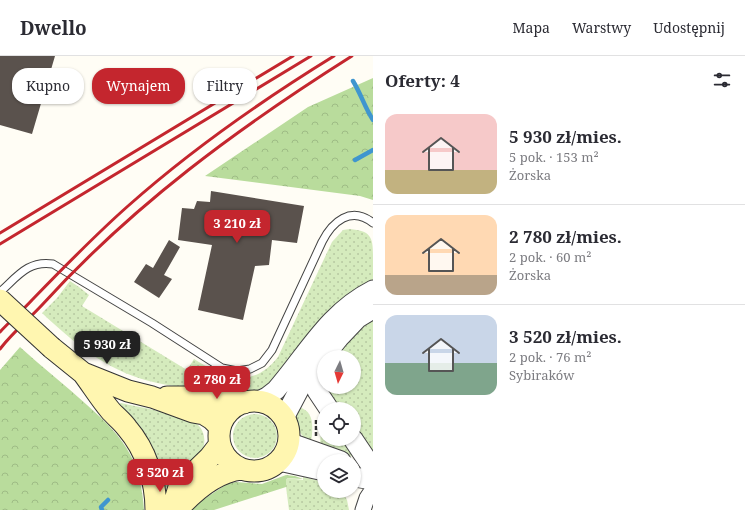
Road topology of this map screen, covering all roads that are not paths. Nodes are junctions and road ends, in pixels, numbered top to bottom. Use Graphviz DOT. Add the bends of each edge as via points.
graph roads {
  1 [pos="373,223"];
  2 [pos="373,290"];
  3 [pos="0,292"];
  4 [pos="0,300"];
  5 [pos="373,309"];
  6 [pos="313,370"];
  7 [pos="83,373"];
  8 [pos="152,397"];
  9 [pos="251,402"];
  10 [pos="320,402"];
  11 [pos="284,418"];
  12 [pos="220,435"];
  13 [pos="289,441"];
  14 [pos="358,446"];
  15 [pos="321,454"];
  16 [pos="279,461"];
  17 [pos="242,469"];
  18 [pos="317,469"];
  19 [pos="373,469"];
  20 [pos="361,471"];
  21 [pos="361,477"];
  22 [pos="373,478"];
  23 [pos="373,489"];
  24 [pos="156,510"];
  25 [pos="172,510"];
  26 [pos="177,510"];
  27 [pos="363,510"];
  1 -- 3 [label="lane" via="361,216 352,215 331,228 269,355 258,365 246,370 232,370 218,365 152,322 53,264 39,263 26,268"];
  2 -- 9 [label="street" via="337,314 276,390 267,397"];
  4 -- 7 [label="main road, bridge"];
  5 -- 6 [label="street" via="352,324"];
  6 -- 10 [label="street"];
  6 -- 11 [label="street" via="296,394"];
  7 -- 8 [label="main road" via="128,391"];
  7 -- 24 [label="main road" via="110,411 140,446 152,478"];
  8 -- 9 [label="main road" via="195,397"];
  8 -- 12 [label="main road" via="204,414 212,419"];
  9 -- 11 [label="main road" via="267,404"];
  9 -- 12 [label="main road" via="238,405 228,412"];
  11 -- 13 [label="main road"];
  12 -- 17 [label="main road" via="224,454"];
  12 -- 25 [label="main road" via="210,457 179,487"];
  13 -- 15 [label="street"];
  13 -- 16 [label="main road"];
  14 -- 19 [label="street"];
  16 -- 17 [label="main road" via="270,468 258,471"];
  16 -- 18 [label="street"];
  17 -- 26 [label="main road" via="223,474 189,496"];
  20 -- 22 [label="street"];
  21 -- 22 [label="street"];
  23 -- 27 [label="street"];
}
